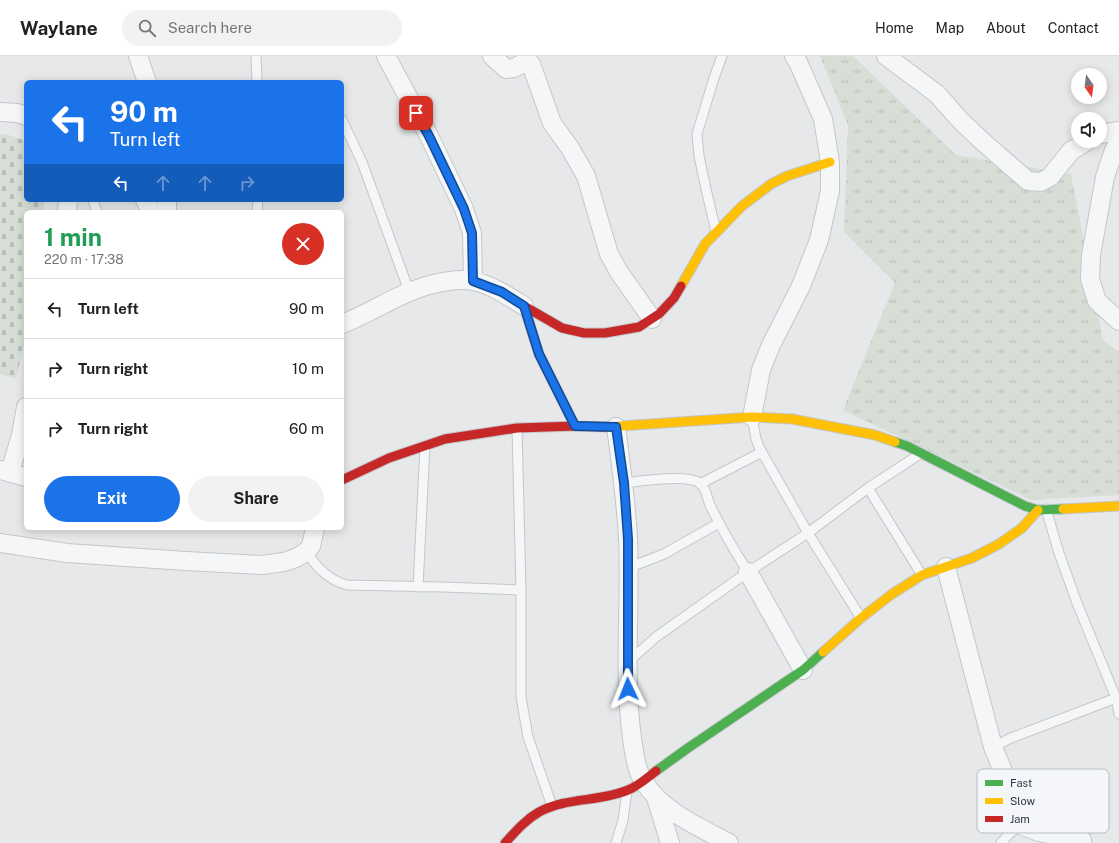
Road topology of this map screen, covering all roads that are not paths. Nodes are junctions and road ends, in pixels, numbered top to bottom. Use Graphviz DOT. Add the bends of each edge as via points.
graph roads {
  1 [pos="138,56"];
  2 [pos="256,56"];
  3 [pos="386,56"];
  4 [pos="492,56"];
  5 [pos="722,56"];
  6 [pos="794,56"];
  7 [pos="886,56"];
  8 [pos="146,80"];
  9 [pos="257,80"];
  10 [pos="0,112"];
  11 [pos="24,115"];
  12 [pos="344,124"];
  13 [pos="1119,131"];
  14 [pos="1107,133"];
  15 [pos="1119,141"];
  16 [pos="1076,148"];
  17 [pos="830,162"];
  18 [pos="716,232"];
  19 [pos="473,281"];
  20 [pos="409,291"];
  21 [pos="524,306"];
  22 [pos="652,319"];
  23 [pos="1119,321"];
  24 [pos="344,323"];
  25 [pos="24,416"];
  26 [pos="752,417"];
  27 [pos="575,426"];
  28 [pos="616,427"];
  29 [pos="517,428"];
  30 [pos="425,446"];
  31 [pos="762,452"];
  32 [pos="921,453"];
  33 [pos="12,473"];
  34 [pos="344,479"];
  35 [pos="624,483"];
  36 [pos="700,484"];
  37 [pos="868,488"];
  38 [pos="1119,506"];
  39 [pos="1042,510"];
  40 [pos="719,523"];
  41 [pos="315,530"];
  42 [pos="808,533"];
  43 [pos="0,543"];
  44 [pos="306,552"];
  45 [pos="628,568"];
  46 [pos="946,568"];
  47 [pos="748,572"];
  48 [pos="922,575"];
  49 [pos="418,587"];
  50 [pos="521,590"];
  51 [pos="862,618"];
  52 [pos="627,663"];
  53 [pos="803,670"];
  54 [pos="1118,697"];
  55 [pos="1119,714"];
  56 [pos="993,747"];
  57 [pos="1002,769"];
  58 [pos="643,780"];
  59 [pos="628,790"];
  60 [pos="656,797"];
  61 [pos="552,806"];
  62 [pos="1010,833"];
  63 [pos="1044,833"];
  64 [pos="1085,842"];
  65 [pos="505,843"];
  66 [pos="616,843"];
  67 [pos="670,843"];
  68 [pos="729,843"];
  69 [pos="1002,843"];
  1 -- 8 [label="street"];
  2 -- 9 [label="lane"];
  3 -- 19 [label="street" via="464,209 472,233"];
  4 -- 22 [label="street" via="506,70 527,61 531,64 552,123 586,176 609,254"];
  5 -- 18 [label="lane" via="697,134 699,156"];
  6 -- 17 [label="street" via="823,119"];
  7 -- 16 [label="street" via="937,94 960,120 1028,181 1041,182 1050,177"];
  10 -- 11 [label="street"];
  12 -- 20 [label="lane" via="362,162"];
  13 -- 14 [label="street"];
  15 -- 23 [label="street" via="1105,177 1091,255 1090,279 1097,302"];
  17 -- 18 [label="street" via="771,184 742,206"];
  17 -- 26 [label="street" via="830,191 819,240 801,286 771,345"];
  18 -- 22 [label="street" via="705,244 674,298"];
  19 -- 20 [label="street" via="457,279"];
  19 -- 21 [label="street" via="502,292"];
  20 -- 24 [label="street"];
  21 -- 22 [label="street" via="562,328 584,333 639,327"];
  21 -- 27 [label="street" via="539,354"];
  25 -- 33 [label="street"];
  26 -- 28 [label="street"];
  26 -- 31 [label="lane" via="756,439"];
  26 -- 32 [label="street" via="792,419 849,429 875,435"];
  27 -- 28 [label="street"];
  27 -- 29 [label="street"];
  28 -- 35 [label="street"];
  29 -- 30 [label="street" via="445,439"];
  29 -- 50 [label="lane"];
  30 -- 34 [label="street" via="389,458"];
  30 -- 49 [label="lane"];
  31 -- 36 [label="lane"];
  31 -- 42 [label="lane"];
  32 -- 37 [label="lane"];
  32 -- 39 [label="street" via="1025,506"];
  35 -- 36 [label="lane" via="674,479 693,480"];
  35 -- 45 [label="street"];
  36 -- 40 [label="lane"];
  37 -- 42 [label="lane"];
  37 -- 48 [label="lane"];
  38 -- 39 [label="street"];
  39 -- 46 [label="street" via="1022,528 998,544"];
  39 -- 54 [label="lane" via="1077,603"];
  40 -- 45 [label="lane" via="664,554"];
  40 -- 47 [label="lane"];
  41 -- 44 [label="street" via="311,546"];
  42 -- 47 [label="lane"];
  42 -- 51 [label="lane"];
  43 -- 44 [label="street" via="67,553 262,565 284,562"];
  44 -- 49 [label="lane" via="322,572 341,584"];
  45 -- 52 [label="street"];
  46 -- 48 [label="street"];
  46 -- 56 [label="street"];
  47 -- 52 [label="lane" via="656,637"];
  47 -- 53 [label="street"];
  48 -- 51 [label="street" via="892,594"];
  49 -- 50 [label="lane"];
  50 -- 61 [label="lane" via="521,697 528,737"];
  51 -- 53 [label="street"];
  52 -- 58 [label="street" via="629,716 634,750"];
  53 -- 58 [label="street"];
  54 -- 55 [label="lane"];
  54 -- 56 [label="lane"];
  56 -- 57 [label="street"];
  58 -- 59 [label="street"];
  58 -- 60 [label="street"];
  59 -- 61 [label="street"];
  59 -- 66 [label="lane"];
  60 -- 67 [label="street"];
  60 -- 68 [label="street" via="690,823"];
  61 -- 65 [label="street" via="521,825"];
  62 -- 69 [label="lane"];
  63 -- 64 [label="street"];
}
